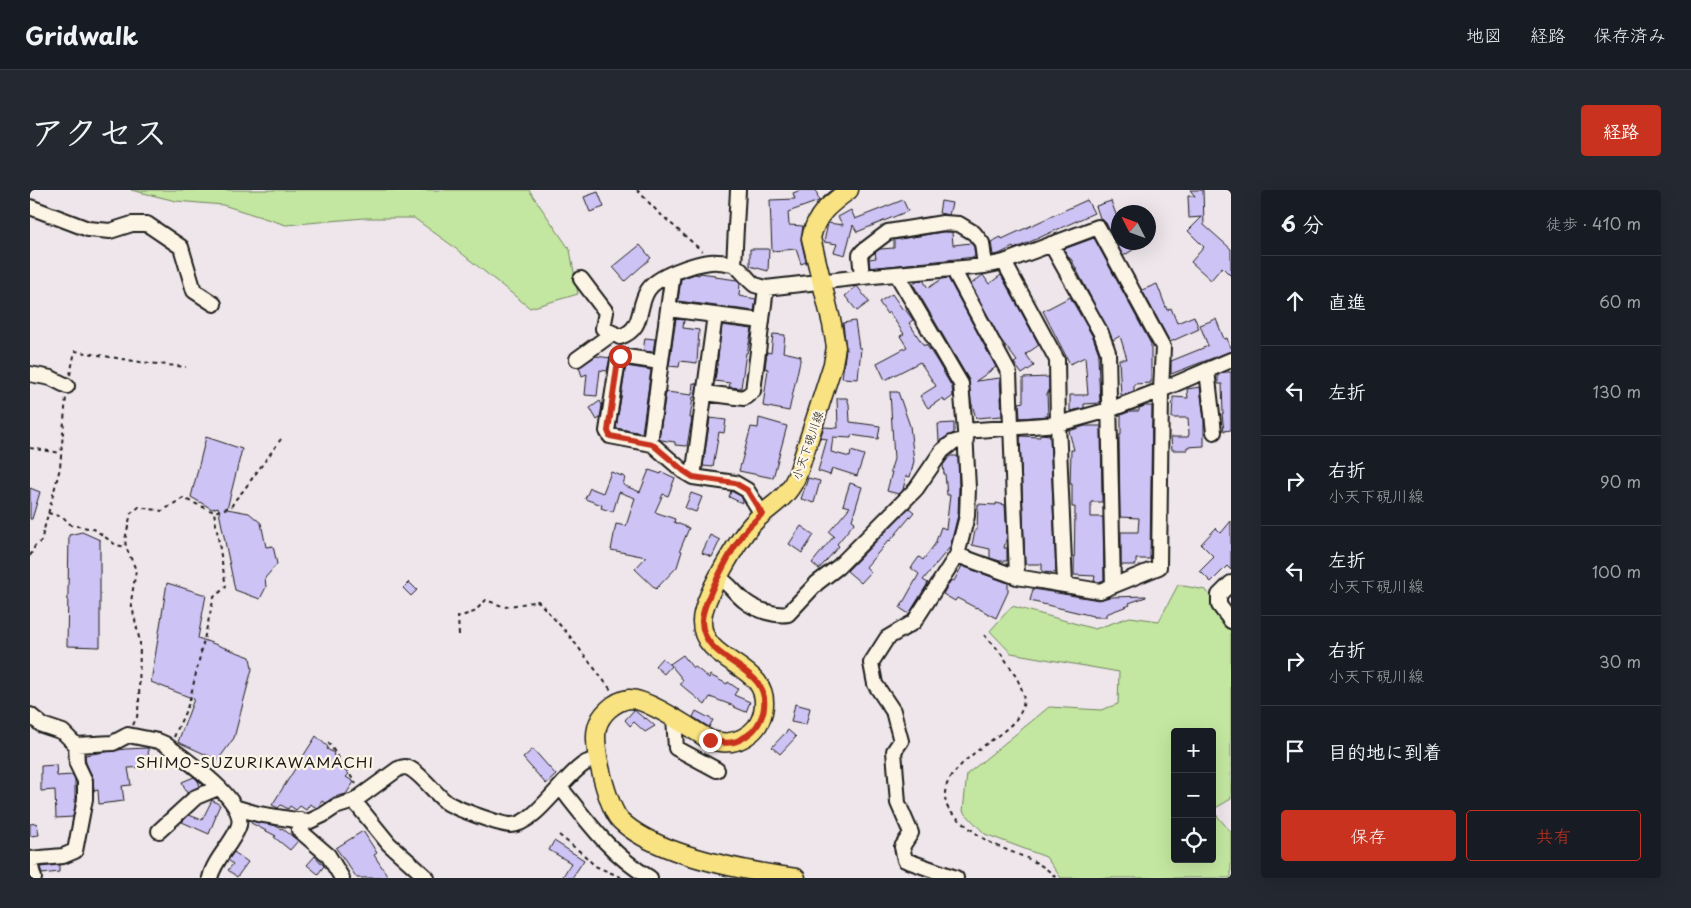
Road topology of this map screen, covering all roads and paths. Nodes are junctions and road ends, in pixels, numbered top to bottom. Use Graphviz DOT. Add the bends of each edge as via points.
graph roads {
  1 [pos="637,190"];
  2 [pos="738,190"];
  3 [pos="850,190"];
  4 [pos="30,207"];
  5 [pos="1051,244"];
  6 [pos="708,253"];
  7 [pos="1004,262"];
  8 [pos="734,265"];
  9 [pos="985,266"];
  10 [pos="953,269"];
  11 [pos="673,273"];
  12 [pos="897,275"];
  13 [pos="862,277"];
  14 [pos="580,279"];
  15 [pos="821,281"];
  16 [pos="766,288"];
  17 [pos="214,304"];
  18 [pos="668,309"];
  19 [pos="715,315"];
  20 [pos="762,321"];
  21 [pos="613,333"];
  22 [pos="577,359"];
  23 [pos="1231,360"];
  24 [pos="660,362"];
  25 [pos="186,367"];
  26 [pos="1208,370"];
  27 [pos="30,374"];
  28 [pos="67,386"];
  29 [pos="1161,390"];
  30 [pos="705,393"];
  31 [pos="1109,410"];
  32 [pos="1058,424"];
  33 [pos="1010,428"];
  34 [pos="1214,432"];
  35 [pos="966,435"];
  36 [pos="281,438"];
  37 [pos="650,443"];
  38 [pos="30,448"];
  39 [pos="61,453"];
  40 [pos="693,477"];
  41 [pos="214,512"];
  42 [pos="48,513"];
  43 [pos="762,514"];
  44 [pos="126,547"];
  45 [pos="957,555"];
  46 [pos="30,556"];
  47 [pos="1017,577"];
  48 [pos="719,578"];
  49 [pos="1231,582"];
  50 [pos="1065,585"];
  51 [pos="1113,586"];
  52 [pos="1231,621"];
  53 [pos="459,635"];
  54 [pos="984,635"];
  55 [pos="620,702"];
  56 [pos="30,715"];
  57 [pos="674,718"];
  58 [pos="328,742"];
  59 [pos="113,743"];
  60 [pos="76,744"];
  61 [pos="165,744"];
  62 [pos="598,759"];
  63 [pos="717,770"];
  64 [pos="560,787"];
  65 [pos="218,788"];
  66 [pos="357,798"];
  67 [pos="237,808"];
  68 [pos="300,820"];
  69 [pos="159,831"];
  70 [pos="559,835"];
  71 [pos="30,859"];
  72 [pos="30,864"];
  73 [pos="34,878"];
  74 [pos="210,878"];
  75 [pos="342,878"];
  76 [pos="427,878"];
  77 [pos="623,878"];
  78 [pos="650,878"];
  79 [pos="796,878"];
  80 [pos="956,878"];
  81 [pos="1056,878"];
  1 -- 6 [label="path" via="700,250"];
  2 -- 8 [label="street"];
  3 -- 15 [label="main road, 小天下硯川線" via="827,207 814,225 811,238"];
  4 -- 17 [label="street" via="88,229 110,231 132,224 147,224 181,247 194,291"];
  5 -- 7 [label="street"];
  5 -- 29 [label="street" via="1098,227 1164,347"];
  5 -- 31 [label="street" via="1101,333 1108,352"];
  7 -- 9 [label="street"];
  7 -- 32 [label="street" via="1057,360"];
  8 -- 11 [label="street" via="711,261"];
  8 -- 16 [label="street" via="756,285"];
  9 -- 10 [label="street"];
  9 -- 13 [label="street" via="982,243 974,233 959,224 943,223 888,232 860,255"];
  10 -- 12 [label="street"];
  10 -- 33 [label="street" via="1009,373"];
  11 -- 18 [label="street"];
  11 -- 21 [label="street" via="649,289 642,301 637,325 629,334 620,337"];
  12 -- 13 [label="street"];
  12 -- 35 [label="street" via="961,384"];
  13 -- 15 [label="street"];
  14 -- 21 [label="street" via="606,312 603,328"];
  15 -- 16 [label="street"];
  15 -- 43 [label="main road, 小天下硯川線" via="836,347 833,364 793,486"];
  16 -- 20 [label="street"];
  18 -- 19 [label="street"];
  18 -- 24 [label="street"];
  19 -- 20 [label="street"];
  19 -- 30 [label="street"];
  20 -- 30 [label="street" via="753,391 744,398"];
  21 -- 22 [label="street"];
  23 -- 26 [label="street"];
  24 -- 37 [label="street"];
  24 -- 37 [label="street" via="620,356 608,431 610,436"];
  25 -- 28 [label="path" via="75,350"];
  26 -- 29 [label="street"];
  26 -- 34 [label="street"];
  27 -- 28 [label="street" via="51,378"];
  28 -- 39 [label="path"];
  29 -- 31 [label="street"];
  29 -- 51 [label="street" via="1159,567"];
  30 -- 40 [label="street"];
  31 -- 32 [label="street"];
  31 -- 51 [label="street"];
  32 -- 33 [label="street"];
  32 -- 50 [label="street"];
  33 -- 35 [label="street"];
  33 -- 47 [label="street"];
  35 -- 45 [label="street" via="967,516"];
  35 -- 48 [label="street" via="942,451 916,489 788,614 766,611 747,603"];
  36 -- 41 [label="path" via="231,507"];
  37 -- 40 [label="street"];
  38 -- 39 [label="path"];
  39 -- 42 [label="path"];
  40 -- 43 [label="street" via="735,483 747,490"];
  41 -- 44 [label="path" via="183,498 162,511 140,507 131,513"];
  41 -- 61 [label="path" via="226,587 214,597 189,704 171,742"];
  42 -- 44 [label="path" via="63,517 72,525 94,529 116,545"];
  42 -- 46 [label="path" via="41,540"];
  43 -- 48 [label="main road, 小天下硯川線" via="746,530"];
  44 -- 59 [label="path" via="136,570 131,602 140,642 139,702 134,724"];
  45 -- 47 [label="street"];
  45 -- 80 [label="street" via="914,622 887,638 872,663 875,684 893,711 902,741 894,751 898,803 911,833 902,847 905,860"];
  47 -- 50 [label="street"];
  48 -- 57 [label="main road, 小天下硯川線" via="704,609 705,638 714,650 756,680 763,693 764,709 760,723 752,734 736,742 721,743 710,740"];
  49 -- 52 [label="street" via="1219,595 1219,604"];
  50 -- 51 [label="street" via="1100,590"];
  53 -- 55 [label="path" via="458,617 474,612 486,600 504,607 538,601"];
  54 -- 81 [label="path" via="1018,679 1024,700 1020,715 956,770 946,787 946,804 951,813 980,837 1031,860"];
  55 -- 57 [label="main road, 小天下硯川線" via="630,699 645,703"];
  55 -- 62 [label="main road" via="605,712 596,728"];
  56 -- 60 [label="street" via="42,725 63,732"];
  57 -- 63 [label="street" via="676,748"];
  58 -- 66 [label="path" via="355,780"];
  59 -- 60 [label="street"];
  59 -- 61 [label="street" via="128,735"];
  60 -- 71 [label="street" via="77,764 85,781 86,800 75,851 63,856"];
  61 -- 65 [label="street"];
  62 -- 64 [label="street" via="583,764"];
  62 -- 79 [label="main road" via="611,804 620,820 646,839 712,862"];
  64 -- 66 [label="street" via="521,824 510,825 448,803 415,771 406,767 398,769"];
  64 -- 78 [label="street" via="615,852"];
  65 -- 67 [label="street"];
  65 -- 69 [label="street" via="196,797"];
  66 -- 68 [label="street" via="308,822"];
  66 -- 76 [label="street" via="389,844"];
  67 -- 68 [label="street"];
  67 -- 74 [label="street" via="240,825 211,871"];
  68 -- 75 [label="street" via="299,830 328,855"];
  70 -- 77 [label="path" via="595,866"];
  72 -- 73 [label="street"];
}
